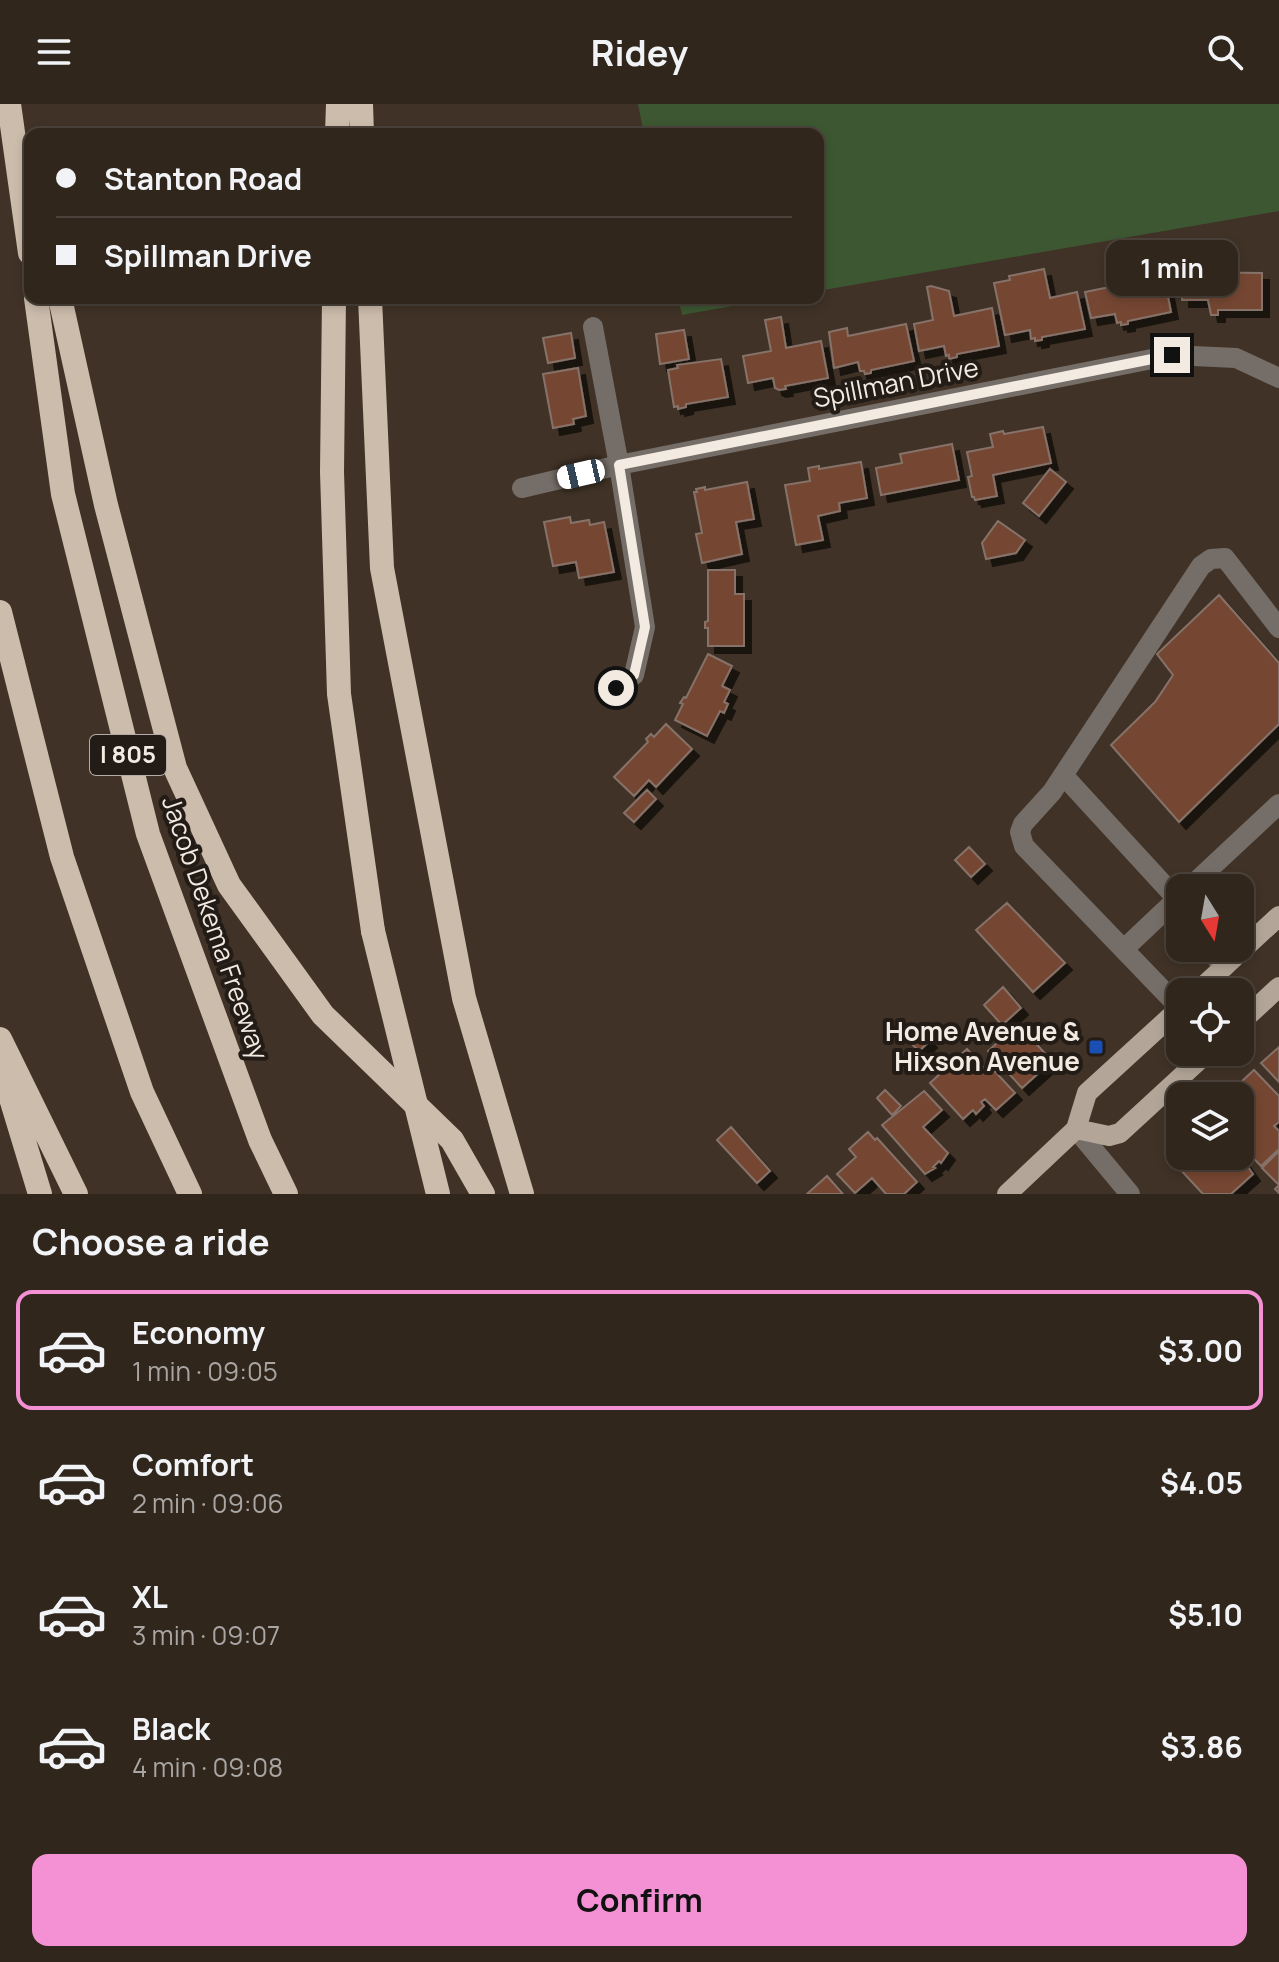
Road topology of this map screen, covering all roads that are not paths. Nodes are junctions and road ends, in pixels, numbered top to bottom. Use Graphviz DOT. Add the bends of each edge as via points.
graph roads {
  1 [pos="9,104"];
  2 [pos="16,104"];
  3 [pos="338,104"];
  4 [pos="361,104"];
  5 [pos="337,128"];
  6 [pos="362,128"];
  7 [pos="24,139"];
  8 [pos="24,210"];
  9 [pos="37,304"];
  10 [pos="61,304"];
  11 [pos="334,304"];
  12 [pos="370,304"];
  13 [pos="593,327"];
  14 [pos="1279,378"];
  15 [pos="619,465"];
  16 [pos="522,488"];
  17 [pos="0,612"];
  18 [pos="1279,628"];
  19 [pos="616,688"];
  20 [pos="1063,775"];
  21 [pos="1279,804"];
  22 [pos="1207,874"];
  23 [pos="1166,887"];
  24 [pos="1166,912"];
  25 [pos="1279,916"];
  26 [pos="1124,949"];
  27 [pos="1220,962"];
  28 [pos="1224,967"];
  29 [pos="1212,978"];
  30 [pos="1279,987"];
  31 [pos="1166,993"];
  32 [pos="1254,1010"];
  33 [pos="1166,1021"];
  34 [pos="0,1039"];
  35 [pos="0,1062"];
  36 [pos="1193,1066"];
  37 [pos="1076,1129"];
  38 [pos="40,1194"];
  39 [pos="76,1194"];
  40 [pos="190,1194"];
  41 [pos="286,1194"];
  42 [pos="438,1194"];
  43 [pos="483,1194"];
  44 [pos="522,1194"];
  45 [pos="1007,1194"];
  46 [pos="1130,1194"];
  1 -- 8 [label="highway"];
  2 -- 7 [label="highway"];
  3 -- 5 [label="highway"];
  4 -- 6 [label="highway"];
  9 -- 41 [label="highway, Jacob Dekema Freeway / I 805" via="63,494 148,834 260,1140"];
  10 -- 43 [label="highway" via="106,505 175,768 229,885 323,1015 452,1140"];
  11 -- 42 [label="highway, bridge" via="332,472 339,694 373,931"];
  12 -- 44 [label="highway" via="382,568 464,998"];
  13 -- 15 [label="street"];
  14 -- 15 [label="street, Spillman Drive" via="1236,358 1172,355"];
  15 -- 16 [label="street, Spillman Drive"];
  15 -- 19 [label="street" via="645,627 634,675"];
  17 -- 40 [label="highway" via="62,857 142,1092"];
  18 -- 20 [label="street" via="1225,558 1211,559 1201,566"];
  20 -- 23 [label="street"];
  20 -- 26 [label="street" via="1023,824 1024,846"];
  21 -- 22 [label="street"];
  24 -- 26 [label="street"];
  25 -- 28 [label="main road"];
  26 -- 31 [label="street"];
  27 -- 28 [label="street"];
  28 -- 29 [label="main road"];
  30 -- 32 [label="main road"];
  33 -- 37 [label="main road" via="1087,1093"];
  34 -- 39 [label="highway"];
  35 -- 38 [label="highway"];
  36 -- 37 [label="main road" via="1120,1133"];
  37 -- 45 [label="main road"];
  37 -- 46 [label="street"];
}
